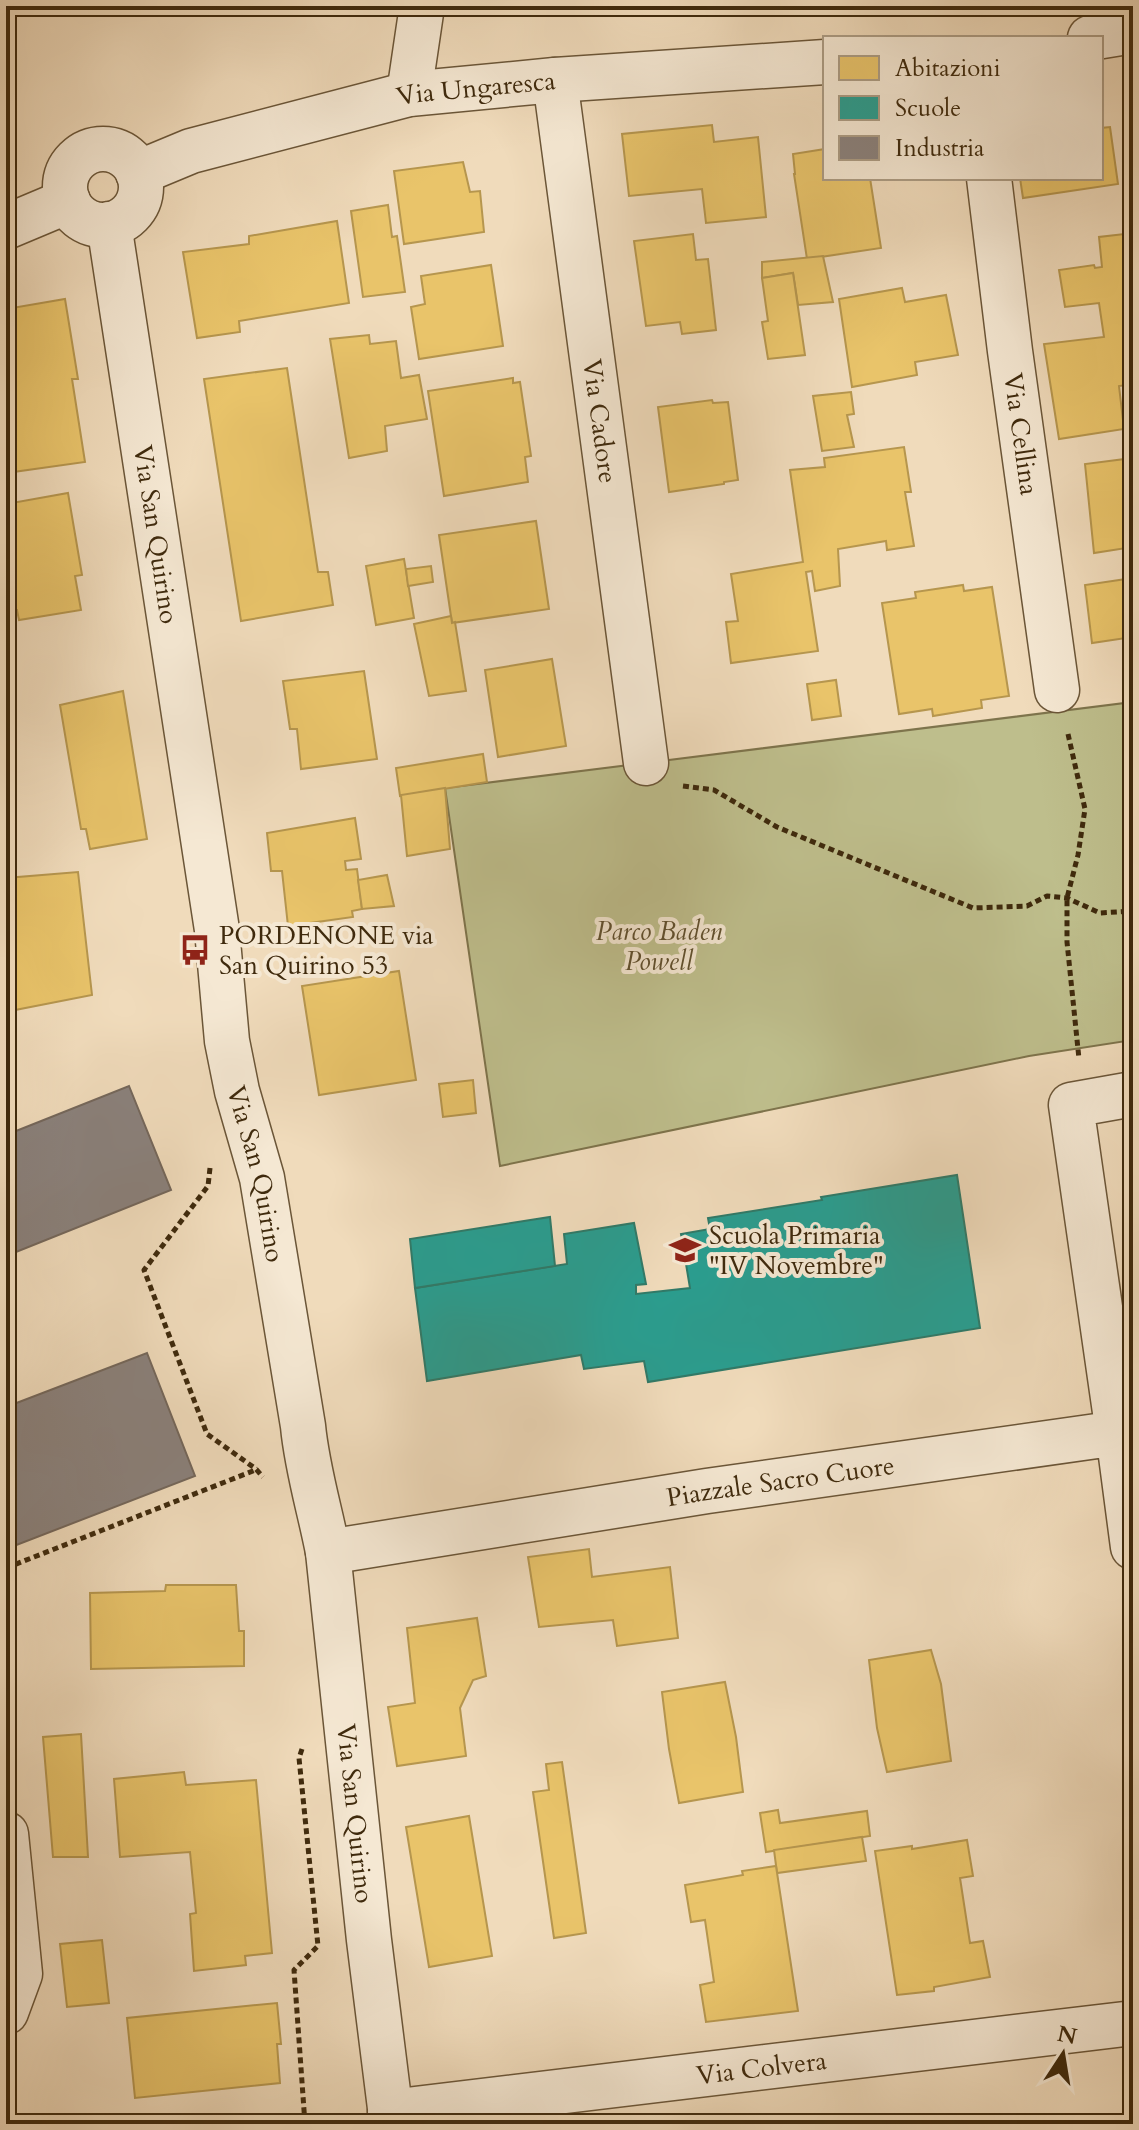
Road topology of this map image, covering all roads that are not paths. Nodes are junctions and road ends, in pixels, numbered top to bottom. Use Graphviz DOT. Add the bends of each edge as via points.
graph roads {
  1 [pos="422,6"];
  2 [pos="1133,31"];
  3 [pos="1102,36"];
  4 [pos="823,62"];
  5 [pos="555,80"];
  6 [pos="409,94"];
  7 [pos="138,173"];
  8 [pos="989,180"];
  9 [pos="68,201"];
  10 [pos="109,224"];
  11 [pos="6,227"];
  12 [pos="1057,690"];
  13 [pos="646,763"];
  14 [pos="1133,1094"];
  15 [pos="1118,1433"];
  16 [pos="1133,1547"];
  17 [pos="328,1552"];
  18 [pos="6,1834"];
  19 [pos="6,2012"];
  20 [pos="1133,2023"];
  21 [pos="391,2118"];
  1 -- 6 [label="street"];
  2 -- 3 [label="street"];
  4 -- 5 [label="street, Via Ungaresca"];
  5 -- 6 [label="street, Via Ungaresca"];
  5 -- 13 [label="street, Via Cadore"];
  6 -- 7 [label="street, Via Ungaresca" via="191,151"];
  7 -- 9 [label="street" via="131,161 108,149 82,155 67,175"];
  7 -- 10 [label="street" via="137,205"];
  8 -- 12 [label="street, Via Cellina"];
  9 -- 10 [label="street" via="84,220"];
  9 -- 11 [label="street"];
  10 -- 17 [label="street, Via San Quirino" via="217,930 227,1041 262,1178 306,1458"];
  14 -- 15 [label="street" via="1071,1105"];
  15 -- 16 [label="street"];
  15 -- 17 [label="street, Piazzale Sacro Cuore"];
  17 -- 21 [label="street, Via San Quirino"];
  18 -- 19 [label="street" via="20,1974"];
  20 -- 21 [label="street, Via Colvera"];
}
